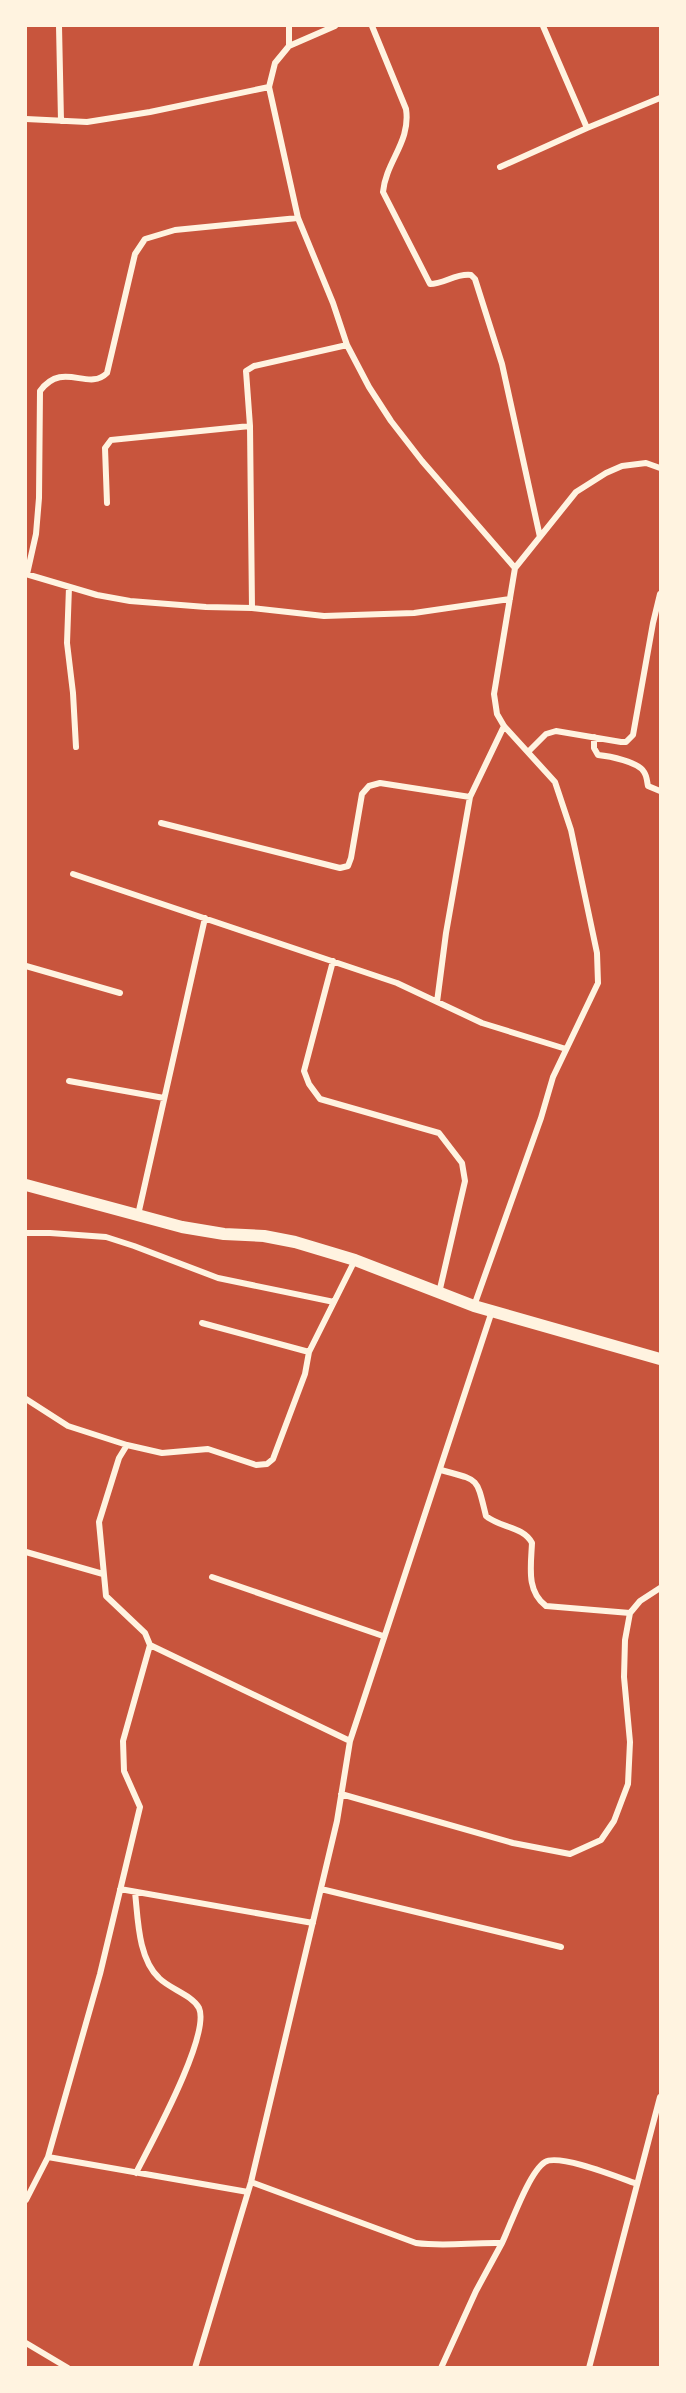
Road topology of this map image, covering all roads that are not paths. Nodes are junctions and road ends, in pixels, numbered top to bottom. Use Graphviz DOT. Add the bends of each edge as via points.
graph roads {
  1 [pos="59,26"];
  2 [pos="289,26"];
  3 [pos="335,26"];
  4 [pos="372,26"];
  5 [pos="543,26"];
  6 [pos="289,46"];
  7 [pos="269,87"];
  8 [pos="660,98"];
  9 [pos="26,119"];
  10 [pos="61,121"];
  11 [pos="587,128"];
  12 [pos="500,167"];
  13 [pos="298,218"];
  14 [pos="347,345"];
  15 [pos="250,426"];
  16 [pos="660,468"];
  17 [pos="107,503"];
  18 [pos="540,537"];
  19 [pos="516,568"];
  20 [pos="26,574"];
  21 [pos="69,587"];
  22 [pos="660,594"];
  23 [pos="510,599"];
  24 [pos="252,608"];
  25 [pos="504,726"];
  26 [pos="594,737"];
  27 [pos="76,747"];
  28 [pos="528,752"];
  29 [pos="660,791"];
  30 [pos="470,797"];
  31 [pos="161,823"];
  32 [pos="73,874"];
  33 [pos="205,918"];
  34 [pos="333,961"];
  35 [pos="26,966"];
  36 [pos="120,993"];
  37 [pos="437,1002"];
  38 [pos="566,1049"];
  39 [pos="69,1081"];
  40 [pos="164,1098"];
  41 [pos="26,1185"];
  42 [pos="138,1215"];
  43 [pos="26,1233"];
  44 [pos="355,1260"];
  45 [pos="439,1294"];
  46 [pos="334,1302"];
  47 [pos="474,1306"];
  48 [pos="492,1311"];
  49 [pos="202,1323"];
  50 [pos="309,1352"];
  51 [pos="660,1359"];
  52 [pos="26,1399"];
  53 [pos="127,1445"];
  54 [pos="441,1470"];
  55 [pos="26,1552"];
  56 [pos="103,1574"];
  57 [pos="212,1577"];
  58 [pos="660,1588"];
  59 [pos="630,1613"];
  60 [pos="383,1636"];
  61 [pos="150,1645"];
  62 [pos="350,1741"];
  63 [pos="341,1794"];
  64 [pos="120,1889"];
  65 [pos="321,1889"];
  66 [pos="135,1892"];
  67 [pos="313,1923"];
  68 [pos="561,1947"];
  69 [pos="660,2097"];
  70 [pos="48,2157"];
  71 [pos="136,2173"];
  72 [pos="251,2182"];
  73 [pos="638,2184"];
  74 [pos="248,2193"];
  75 [pos="26,2200"];
  76 [pos="502,2243"];
  77 [pos="26,2343"];
  78 [pos="68,2367"];
  79 [pos="195,2367"];
  80 [pos="441,2367"];
  81 [pos="589,2367"];
  1 -- 10 [label="street"];
  2 -- 6 [label="street"];
  3 -- 6 [label="street"];
  4 -- 18 [label="street" via="408,122 382,192 430,284 464,274 475,279 502,363"];
  5 -- 11 [label="street"];
  6 -- 7 [label="street" via="275,63"];
  7 -- 10 [label="street" via="150,112 87,122"];
  7 -- 13 [label="street"];
  8 -- 11 [label="street"];
  9 -- 10 [label="street"];
  11 -- 12 [label="street"];
  13 -- 14 [label="street"];
  13 -- 20 [label="street" via="175,230 145,239 135,254 108,373 98,379 58,376 40,391 39,498 36,534"];
  14 -- 15 [label="street" via="248,369 245,376"];
  14 -- 19 [label="street" via="391,421"];
  15 -- 17 [label="street" via="111,440 105,448"];
  15 -- 24 [label="street"];
  16 -- 18 [label="street" via="646,463 606,473 576,492"];
  18 -- 19 [label="street"];
  19 -- 23 [label="street"];
  20 -- 21 [label="street"];
  21 -- 24 [label="street" via="130,601"];
  21 -- 27 [label="street" via="67,644"];
  22 -- 26 [label="street" via="633,735 626,742"];
  23 -- 24 [label="street" via="414,613 324,616"];
  23 -- 25 [label="street" via="494,694 497,714"];
  25 -- 28 [label="street"];
  25 -- 30 [label="street"];
  26 -- 28 [label="street" via="556,731"];
  26 -- 29 [label="street" via="598,755 640,767 647,785"];
  28 -- 38 [label="street" via="555,782 570,830 597,953 598,983"];
  30 -- 31 [label="street" via="380,783 369,786 362,794 351,858 348,866 340,868"];
  30 -- 37 [label="street"];
  32 -- 33 [label="street"];
  33 -- 34 [label="street"];
  33 -- 40 [label="street"];
  34 -- 37 [label="street" via="398,983"];
  34 -- 45 [label="street" via="304,1071 309,1084 320,1099 439,1133 462,1163 465,1181"];
  35 -- 36 [label="street"];
  37 -- 38 [label="street" via="483,1023"];
  38 -- 47 [label="street"];
  39 -- 40 [label="street"];
  40 -- 42 [label="street"];
  41 -- 42 [label="main road"];
  42 -- 44 [label="main road" via="182,1227 295,1242"];
  43 -- 46 [label="street" via="106,1237 218,1278"];
  44 -- 45 [label="main road"];
  44 -- 46 [label="street"];
  45 -- 47 [label="main road"];
  46 -- 50 [label="street"];
  47 -- 48 [label="main road"];
  48 -- 51 [label="main road"];
  48 -- 54 [label="street"];
  49 -- 50 [label="street"];
  50 -- 53 [label="street" via="277,1451 267,1464 256,1465 208,1449 162,1453"];
  52 -- 53 [label="street" via="68,1426"];
  53 -- 56 [label="street" via="119,1458 99,1522"];
  54 -- 59 [label="street" via="473,1480 479,1487 486,1516 530,1538 531,1581 546,1606"];
  54 -- 60 [label="street"];
  55 -- 56 [label="street"];
  56 -- 61 [label="street" via="106,1596 145,1633"];
  57 -- 60 [label="street"];
  58 -- 59 [label="street"];
  59 -- 63 [label="street" via="624,1677 630,1742 628,1784 614,1821 601,1840 570,1854 513,1843"];
  60 -- 62 [label="street"];
  61 -- 62 [label="street"];
  61 -- 64 [label="street" via="123,1741 124,1771 140,1807"];
  62 -- 63 [label="street"];
  63 -- 65 [label="street"];
  64 -- 66 [label="street"];
  64 -- 70 [label="street"];
  65 -- 67 [label="street"];
  65 -- 68 [label="street"];
  66 -- 67 [label="street"];
  66 -- 71 [label="street" via="147,1959 158,1978 200,2012 186,2073"];
  67 -- 72 [label="street"];
  69 -- 73 [label="street"];
  70 -- 71 [label="street"];
  70 -- 75 [label="street"];
  71 -- 74 [label="street"];
  72 -- 74 [label="street"];
  72 -- 76 [label="street" via="416,2243 442,2247"];
  73 -- 76 [label="street" via="560,2159 546,2161 534,2172"];
  73 -- 81 [label="street"];
  74 -- 79 [label="street"];
  76 -- 80 [label="street"];
  77 -- 78 [label="street"];
}
